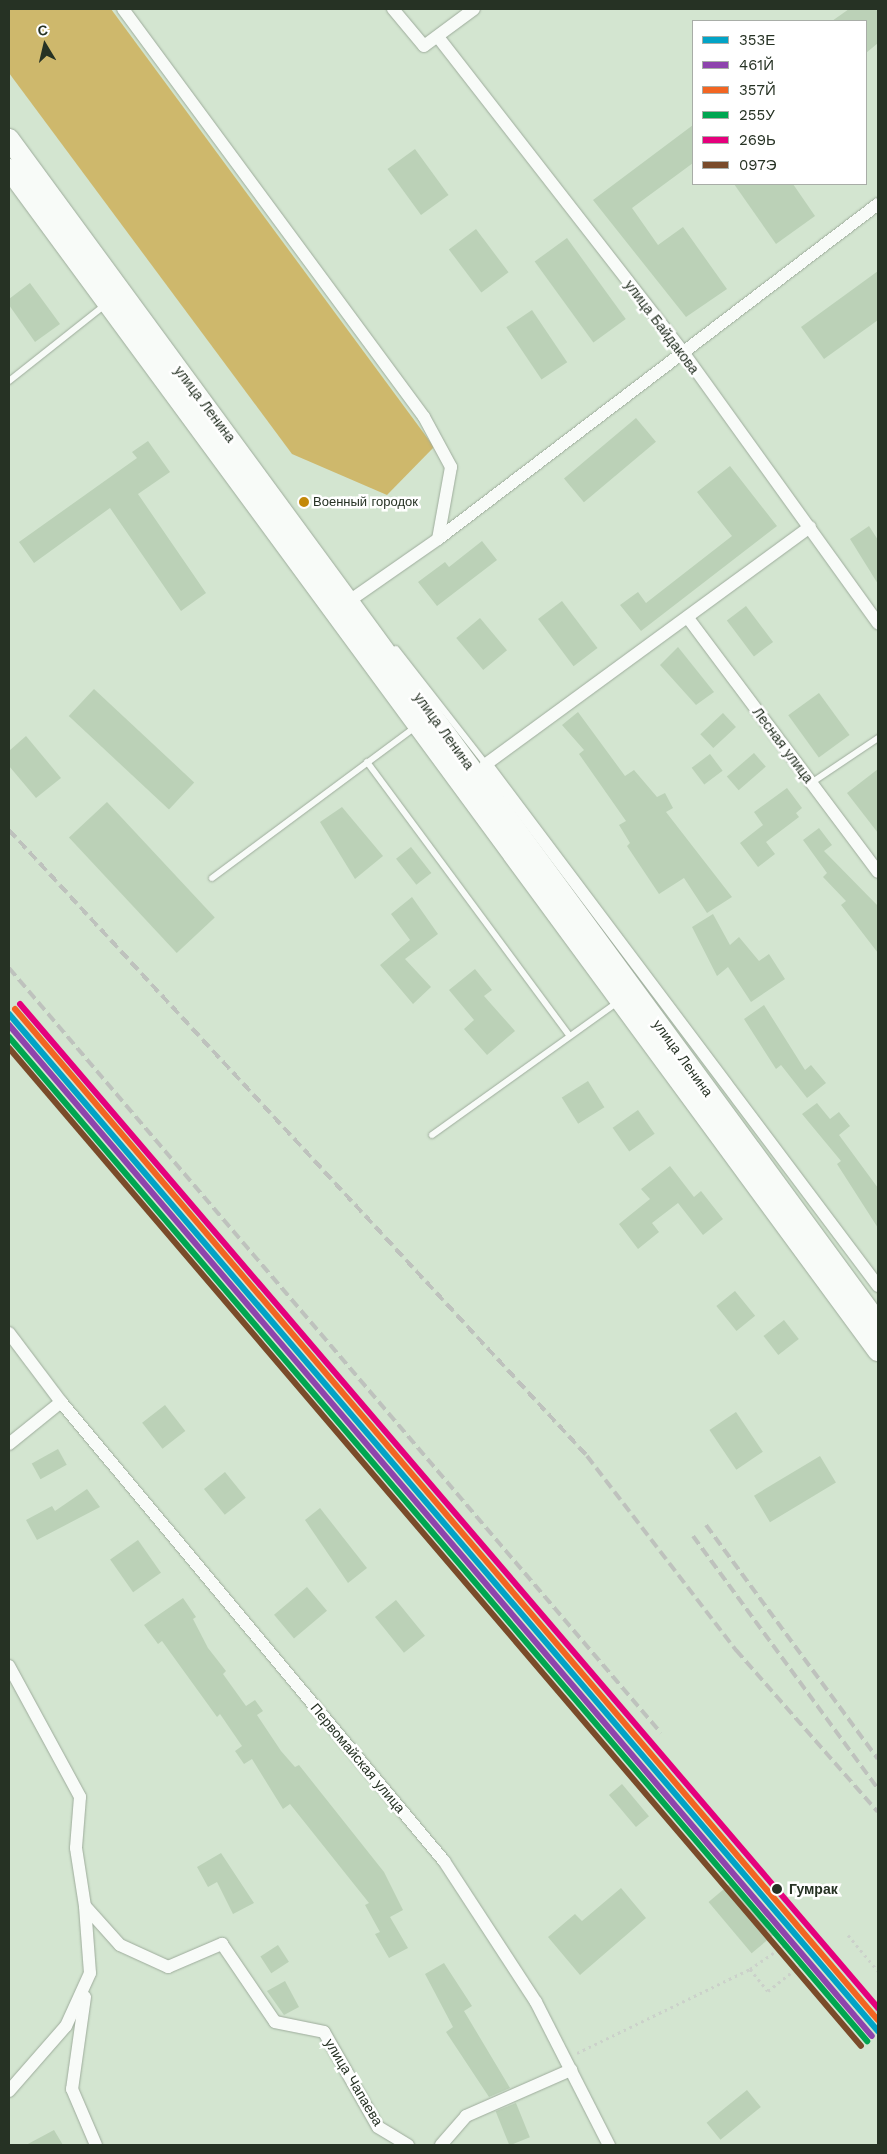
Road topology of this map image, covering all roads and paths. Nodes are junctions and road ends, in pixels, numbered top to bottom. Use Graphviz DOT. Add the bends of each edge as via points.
graph roads {
  1 [pos="123,9"];
  2 [pos="393,9"];
  3 [pos="474,9"];
  4 [pos="438,37"];
  5 [pos="9,139"];
  6 [pos="9,169"];
  7 [pos="878,204"];
  8 [pos="114,298"];
  9 [pos="683,352"];
  10 [pos="9,380"];
  11 [pos="810,527"];
  12 [pos="438,539"];
  13 [pos="342,606"];
  14 [pos="688,618"];
  15 [pos="878,623"];
  16 [pos="396,650"];
  17 [pos="425,719"];
  18 [pos="878,738"];
  19 [pos="367,762"];
  20 [pos="486,764"];
  21 [pos="812,783"];
  22 [pos="878,872"];
  23 [pos="212,878"];
  24 [pos="627,995"];
  25 [pos="569,1035"];
  26 [pos="432,1134"];
  27 [pos="878,1286"];
  28 [pos="878,1323"];
  29 [pos="9,1333"];
  30 [pos="878,1351"];
  31 [pos="61,1402"];
  32 [pos="9,1444"];
  33 [pos="9,1666"];
  34 [pos="85,1906"];
  35 [pos="848,1935"];
  36 [pos="786,1945"];
  37 [pos="750,1970"];
  38 [pos="878,1971"];
  39 [pos="90,1973"];
  40 [pos="878,2009"];
  41 [pos="568,2064"];
  42 [pos="9,2091"];
  43 [pos="96,2145"];
  44 [pos="408,2145"];
  45 [pos="441,2145"];
  46 [pos="609,2145"];
  1 -- 12 [label="street" via="424,417 451,468"];
  2 -- 4 [label="street" via="424,46"];
  3 -- 4 [label="street"];
  4 -- 9 [label="street, улица Байдакова"];
  5 -- 8 [label="main road, улица Ленина"];
  6 -- 8 [label="main road, улица Ленина"];
  7 -- 9 [label="street"];
  8 -- 10 [label="lane"];
  8 -- 13 [label="main road, улица Ленина"];
  9 -- 11 [label="street, улица Байдакова"];
  9 -- 12 [label="street"];
  11 -- 14 [label="street"];
  11 -- 15 [label="street, улица Байдакова"];
  12 -- 13 [label="street"];
  13 -- 17 [label="main road, улица Ленина"];
  14 -- 20 [label="street"];
  14 -- 21 [label="street, Лесная улица"];
  16 -- 20 [label="lane"];
  17 -- 19 [label="lane"];
  17 -- 24 [label="main road, улица Ленина"];
  18 -- 21 [label="lane"];
  19 -- 23 [label="lane"];
  19 -- 25 [label="lane"];
  20 -- 27 [label="street, улица Ленина"];
  21 -- 22 [label="street, Лесная улица"];
  24 -- 25 [label="lane"];
  24 -- 28 [label="main road, улица Ленина"];
  24 -- 30 [label="main road, улица Ленина"];
  25 -- 26 [label="lane"];
  29 -- 31 [label="street, Первомайская улица"];
  31 -- 32 [label="street"];
  31 -- 41 [label="street, Первомайская улица" via="444,1861 536,2002"];
  33 -- 34 [label="street" via="80,1797 76,1848"];
  34 -- 39 [label="street"];
  34 -- 44 [label="street, улица Чапаева" via="120,1945 168,1967 222,1944 275,2022 324,2032 378,2127"];
  35 -- 38 [label="path"];
  36 -- 37 [label="path"];
  37 -- 40 [label="path" via="768,1991 802,1964 855,2029"];
  37 -- 41 [label="path"];
  39 -- 42 [label="street" via="66,2026"];
  39 -- 43 [label="street" via="73,2053 72,2089"];
  41 -- 45 [label="street" via="466,2116"];
  41 -- 46 [label="street, Первомайская улица"];
}
